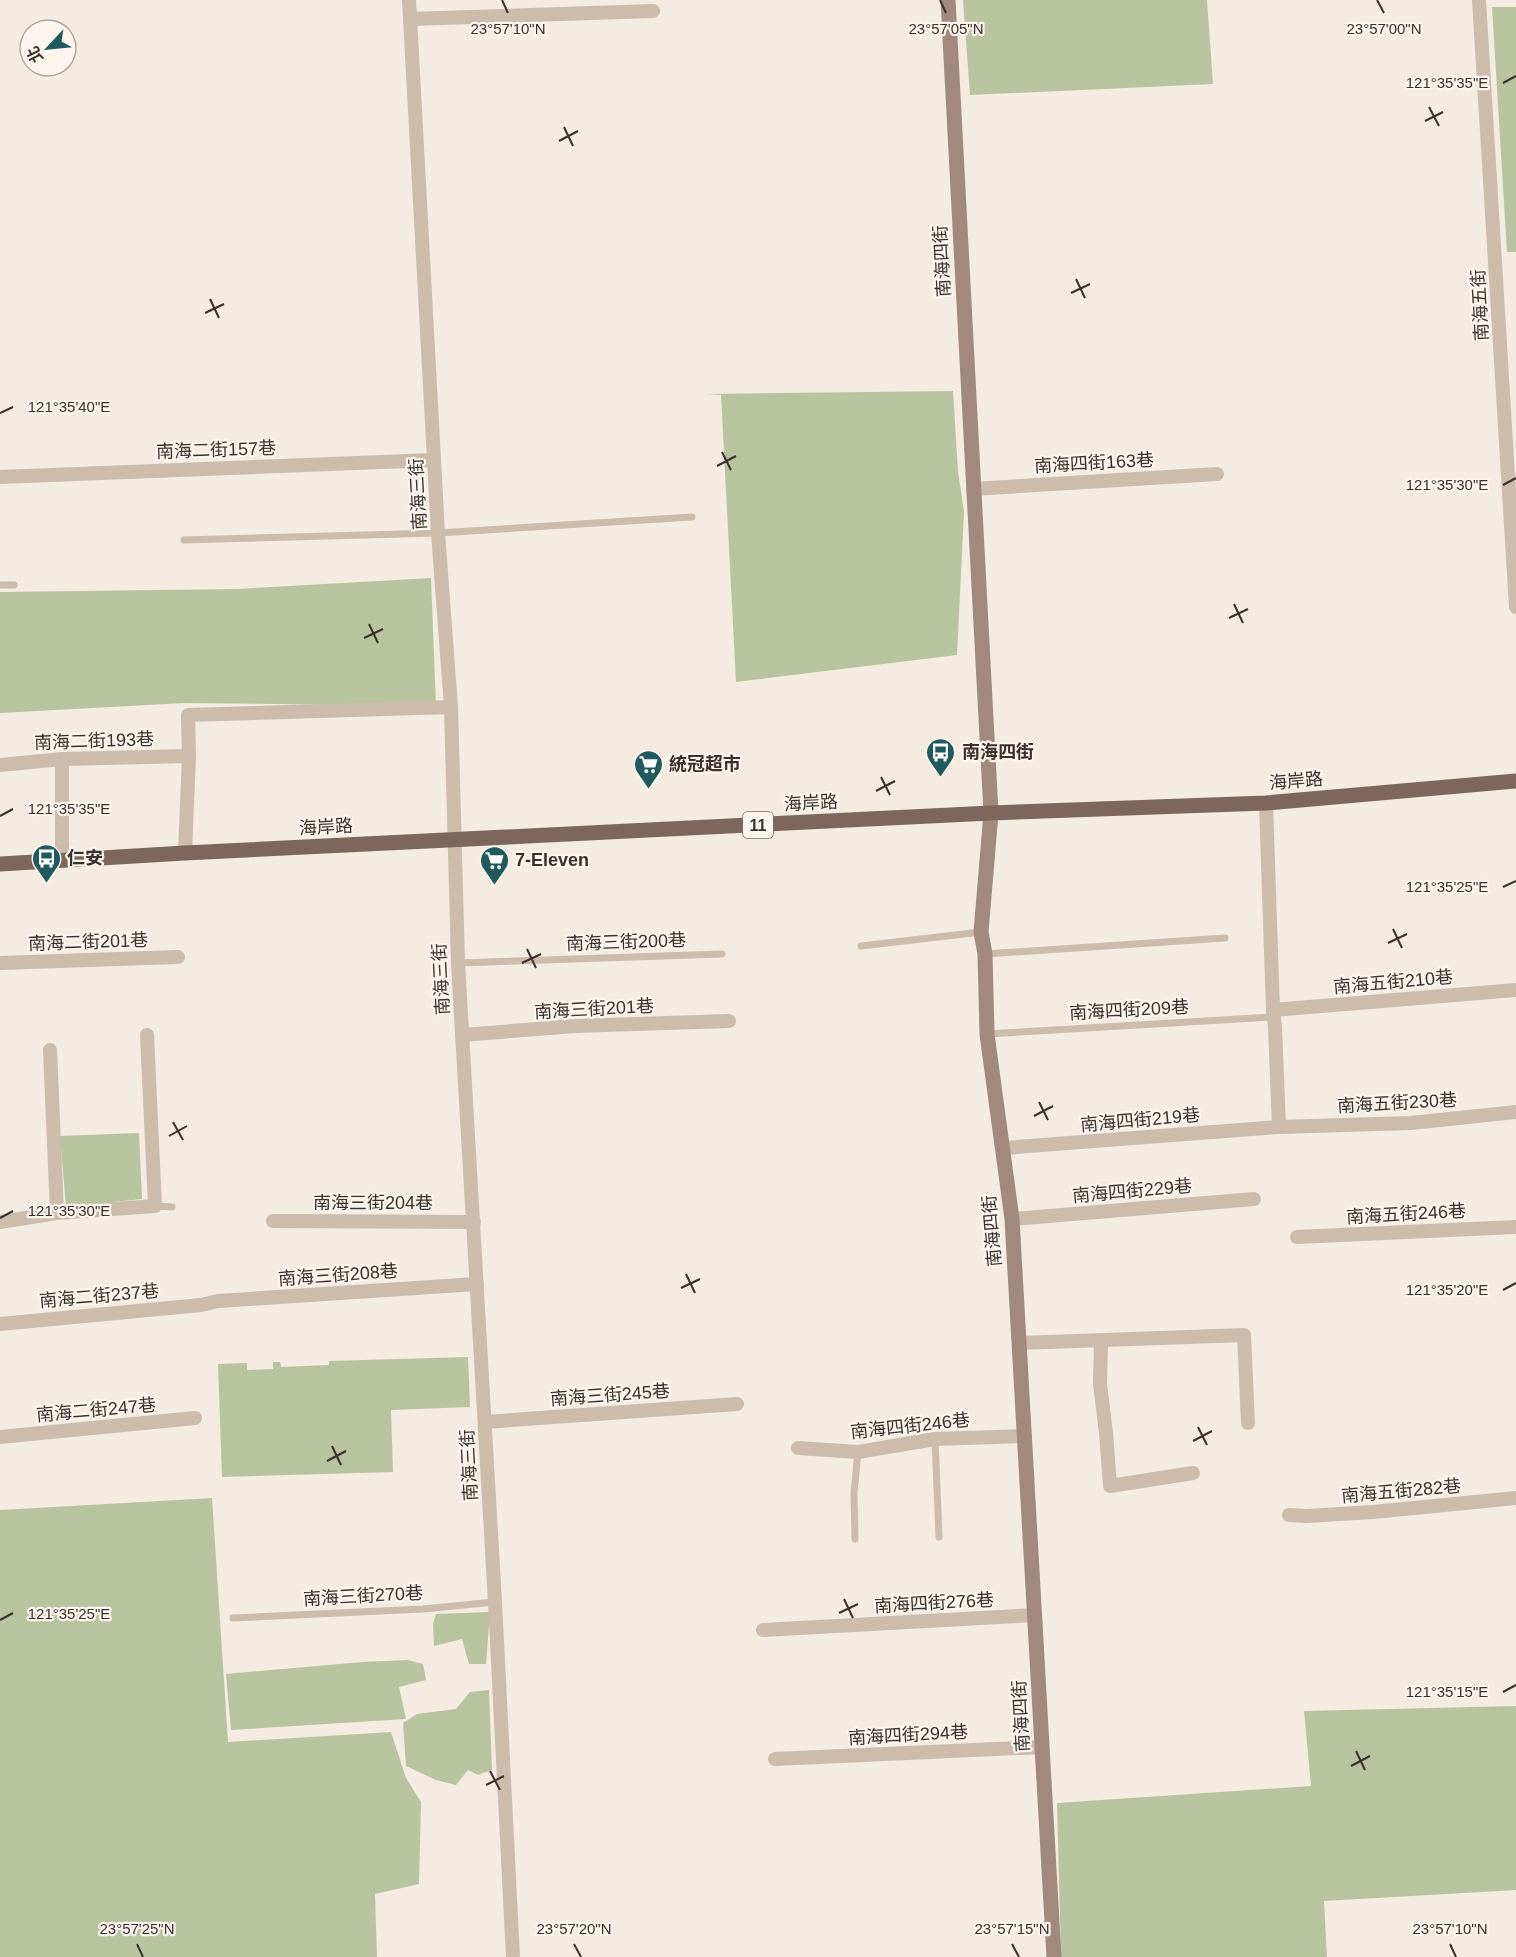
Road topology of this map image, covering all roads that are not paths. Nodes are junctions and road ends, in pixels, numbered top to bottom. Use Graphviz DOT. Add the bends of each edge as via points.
graph roads {
  1 [pos="409,0"];
  2 [pos="948,0"];
  3 [pos="1479,0"];
  4 [pos="653,10"];
  5 [pos="410,19"];
  6 [pos="434,460"];
  7 [pos="1218,474"];
  8 [pos="0,477"];
  9 [pos="973,489"];
  10 [pos="692,517"];
  11 [pos="438,533"];
  12 [pos="184,540"];
  13 [pos="0,585"];
  14 [pos="14,585"];
  15 [pos="1516,607"];
  16 [pos="451,707"];
  17 [pos="189,756"];
  18 [pos="63,759"];
  19 [pos="0,765"];
  20 [pos="1516,781"];
  21 [pos="1266,803"];
  22 [pos="991,813"];
  23 [pos="454,840"];
  24 [pos="185,853"];
  25 [pos="62,860"];
  26 [pos="0,864"];
  27 [pos="981,932"];
  28 [pos="1226,938"];
  29 [pos="861,946"];
  30 [pos="722,954"];
  31 [pos="985,954"];
  32 [pos="178,957"];
  33 [pos="0,963"];
  34 [pos="458,963"];
  35 [pos="1516,990"];
  36 [pos="1273,1013"];
  37 [pos="729,1021"];
  38 [pos="987,1034"];
  39 [pos="147,1035"];
  40 [pos="462,1035"];
  41 [pos="50,1050"];
  42 [pos="1516,1112"];
  43 [pos="1280,1127"];
  44 [pos="1004,1148"];
  45 [pos="1254,1199"];
  46 [pos="155,1206"];
  47 [pos="172,1207"];
  48 [pos="57,1213"];
  49 [pos="1012,1219"];
  50 [pos="273,1221"];
  51 [pos="0,1222"];
  52 [pos="474,1222"];
  53 [pos="1516,1227"];
  54 [pos="1297,1238"];
  55 [pos="477,1284"];
  56 [pos="201,1305"];
  57 [pos="0,1324"];
  58 [pos="1101,1341"];
  59 [pos="1020,1343"];
  60 [pos="737,1404"];
  61 [pos="195,1418"];
  62 [pos="485,1422"];
  63 [pos="1248,1423"];
  64 [pos="1025,1436"];
  65 [pos="0,1437"];
  66 [pos="935,1439"];
  67 [pos="798,1448"];
  68 [pos="858,1452"];
  69 [pos="1193,1473"];
  70 [pos="1516,1498"];
  71 [pos="1290,1515"];
  72 [pos="939,1537"];
  73 [pos="855,1539"];
  74 [pos="495,1602"];
  75 [pos="1035,1616"];
  76 [pos="233,1618"];
  77 [pos="764,1630"];
  78 [pos="1042,1747"];
  79 [pos="775,1759"];
  80 [pos="513,1957"];
  81 [pos="1054,1957"];
  1 -- 5 [label="street, 南海三街"];
  2 -- 9 [label="street, 南海四街"];
  3 -- 15 [label="street, 南海五街"];
  4 -- 5 [label="street"];
  5 -- 6 [label="street, 南海三街"];
  6 -- 8 [label="street, 南海二街157巷"];
  6 -- 11 [label="street, 南海三街"];
  7 -- 9 [label="street, 南海四街163巷"];
  9 -- 22 [label="street, 南海四街"];
  10 -- 11 [label="lane"];
  11 -- 12 [label="lane"];
  11 -- 16 [label="street, 南海三街"];
  13 -- 14 [label="lane"];
  16 -- 17 [label="street" via="188,715"];
  16 -- 23 [label="street, 南海三街"];
  17 -- 18 [label="street, 南海二街193巷"];
  17 -- 24 [label="street"];
  18 -- 19 [label="street, 南海二街193巷"];
  18 -- 25 [label="street"];
  20 -- 21 [label="main road, 海岸路 / 11"];
  21 -- 22 [label="main road, 海岸路 / 11"];
  21 -- 36 [label="street"];
  22 -- 23 [label="main road, 海岸路 / 11"];
  22 -- 27 [label="street, 南海四街"];
  23 -- 24 [label="main road, 海岸路 / 11"];
  23 -- 34 [label="street, 南海三街"];
  24 -- 25 [label="main road, 海岸路 / 11"];
  25 -- 26 [label="main road, 海岸路 / 11"];
  27 -- 29 [label="lane"];
  27 -- 31 [label="street, 南海四街"];
  28 -- 31 [label="lane"];
  30 -- 34 [label="lane, 南海三街200巷"];
  31 -- 38 [label="street, 南海四街"];
  32 -- 33 [label="street, 南海二街201巷"];
  34 -- 40 [label="street, 南海三街"];
  35 -- 36 [label="street, 南海五街210巷"];
  36 -- 38 [label="lane, 南海四街209巷"];
  36 -- 43 [label="street"];
  37 -- 40 [label="street, 南海三街201巷" via="575,1026"];
  38 -- 44 [label="street, 南海四街"];
  39 -- 46 [label="street"];
  40 -- 52 [label="street, 南海三街"];
  41 -- 48 [label="street"];
  42 -- 43 [label="street, 南海五街230巷" via="1411,1123"];
  43 -- 44 [label="street, 南海四街219巷"];
  44 -- 49 [label="street, 南海四街"];
  45 -- 49 [label="street, 南海四街229巷"];
  46 -- 47 [label="lane"];
  46 -- 48 [label="street"];
  48 -- 51 [label="street"];
  49 -- 59 [label="street, 南海四街"];
  50 -- 52 [label="street, 南海三街204巷"];
  52 -- 55 [label="street, 南海三街"];
  53 -- 54 [label="street, 南海五街246巷"];
  55 -- 56 [label="street, 南海三街208巷"];
  55 -- 62 [label="street, 南海三街"];
  56 -- 57 [label="street, 南海二街237巷"];
  58 -- 59 [label="street"];
  58 -- 63 [label="street" via="1244,1335"];
  58 -- 69 [label="street" via="1100,1384 1110,1486"];
  59 -- 64 [label="street, 南海四街"];
  60 -- 62 [label="street, 南海三街245巷"];
  61 -- 65 [label="street, 南海二街247巷"];
  62 -- 74 [label="street, 南海三街"];
  64 -- 66 [label="street, 南海四街246巷"];
  64 -- 75 [label="street, 南海四街"];
  66 -- 68 [label="street, 南海四街246巷"];
  66 -- 72 [label="lane"];
  67 -- 68 [label="street, 南海四街246巷"];
  68 -- 73 [label="lane"];
  70 -- 71 [label="street, 南海五街282巷" via="1373,1512"];
  74 -- 76 [label="lane, 南海三街270巷"];
  74 -- 80 [label="street, 南海三街"];
  75 -- 77 [label="street, 南海四街276巷"];
  75 -- 78 [label="street, 南海四街"];
  78 -- 79 [label="street, 南海四街294巷"];
  78 -- 81 [label="street, 南海四街"];
}
